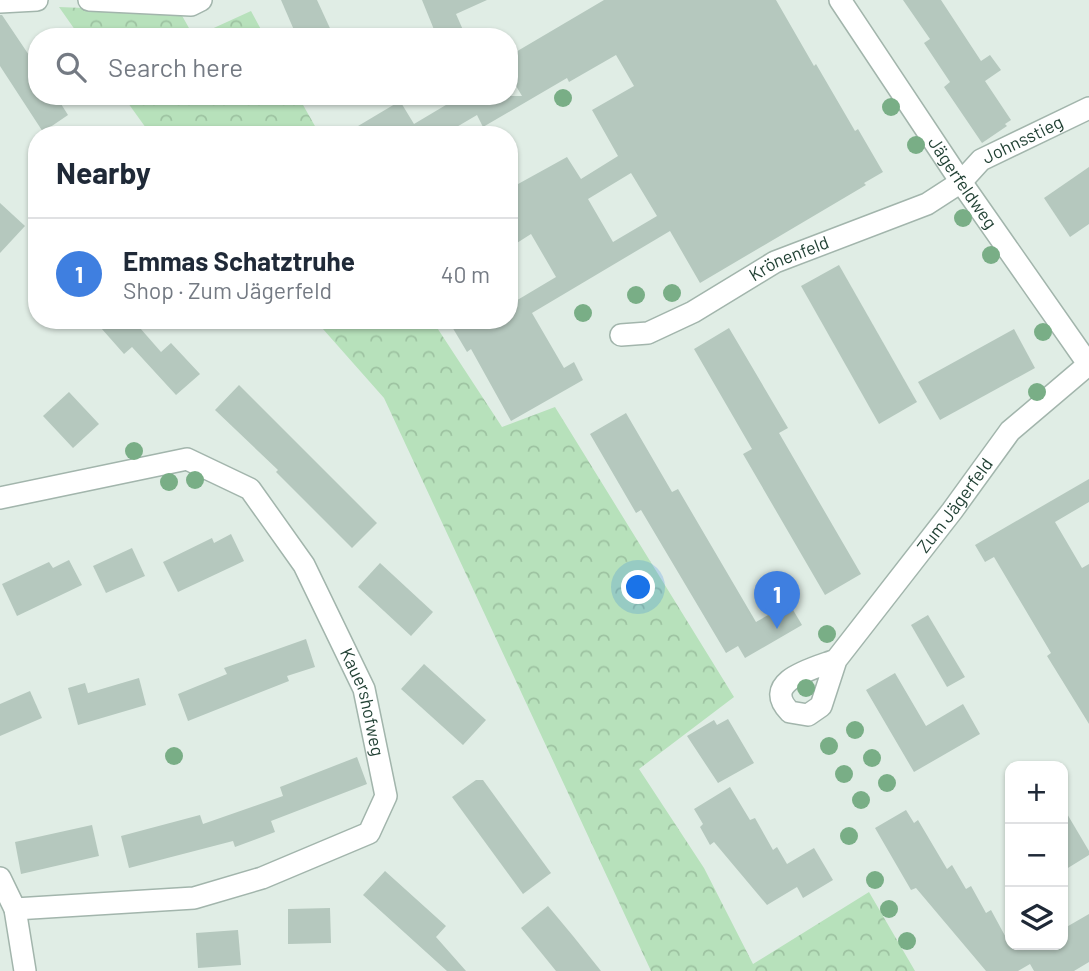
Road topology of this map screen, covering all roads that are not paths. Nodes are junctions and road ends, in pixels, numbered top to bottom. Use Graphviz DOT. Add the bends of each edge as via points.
graph roads {
  1 [pos="37,0"];
  2 [pos="89,0"];
  3 [pos="201,0"];
  4 [pos="840,0"];
  5 [pos="0,2"];
  6 [pos="1089,108"];
  7 [pos="961,182"];
  8 [pos="621,335"];
  9 [pos="1089,364"];
  10 [pos="0,498"];
  11 [pos="836,660"];
  12 [pos="0,878"];
  13 [pos="15,909"];
  14 [pos="25,971"];
  1 -- 5 [label="street"];
  2 -- 3 [label="street" via="191,5"];
  4 -- 7 [label="street, Jägerfeldweg"];
  6 -- 7 [label="street, Johnsstieg" via="981,160"];
  7 -- 8 [label="street, Krönenfeld" via="927,204 775,262 648,334"];
  7 -- 9 [label="street, Jägerfeldweg"];
  9 -- 11 [label="street, Zum Jägerfeld" via="1010,431"];
  10 -- 13 [label="street, Kauershofweg" via="187,459 250,488 304,565 364,689 386,796 369,833 262,878 194,898"];
  12 -- 13 [label="street"];
  13 -- 14 [label="street"];
}
